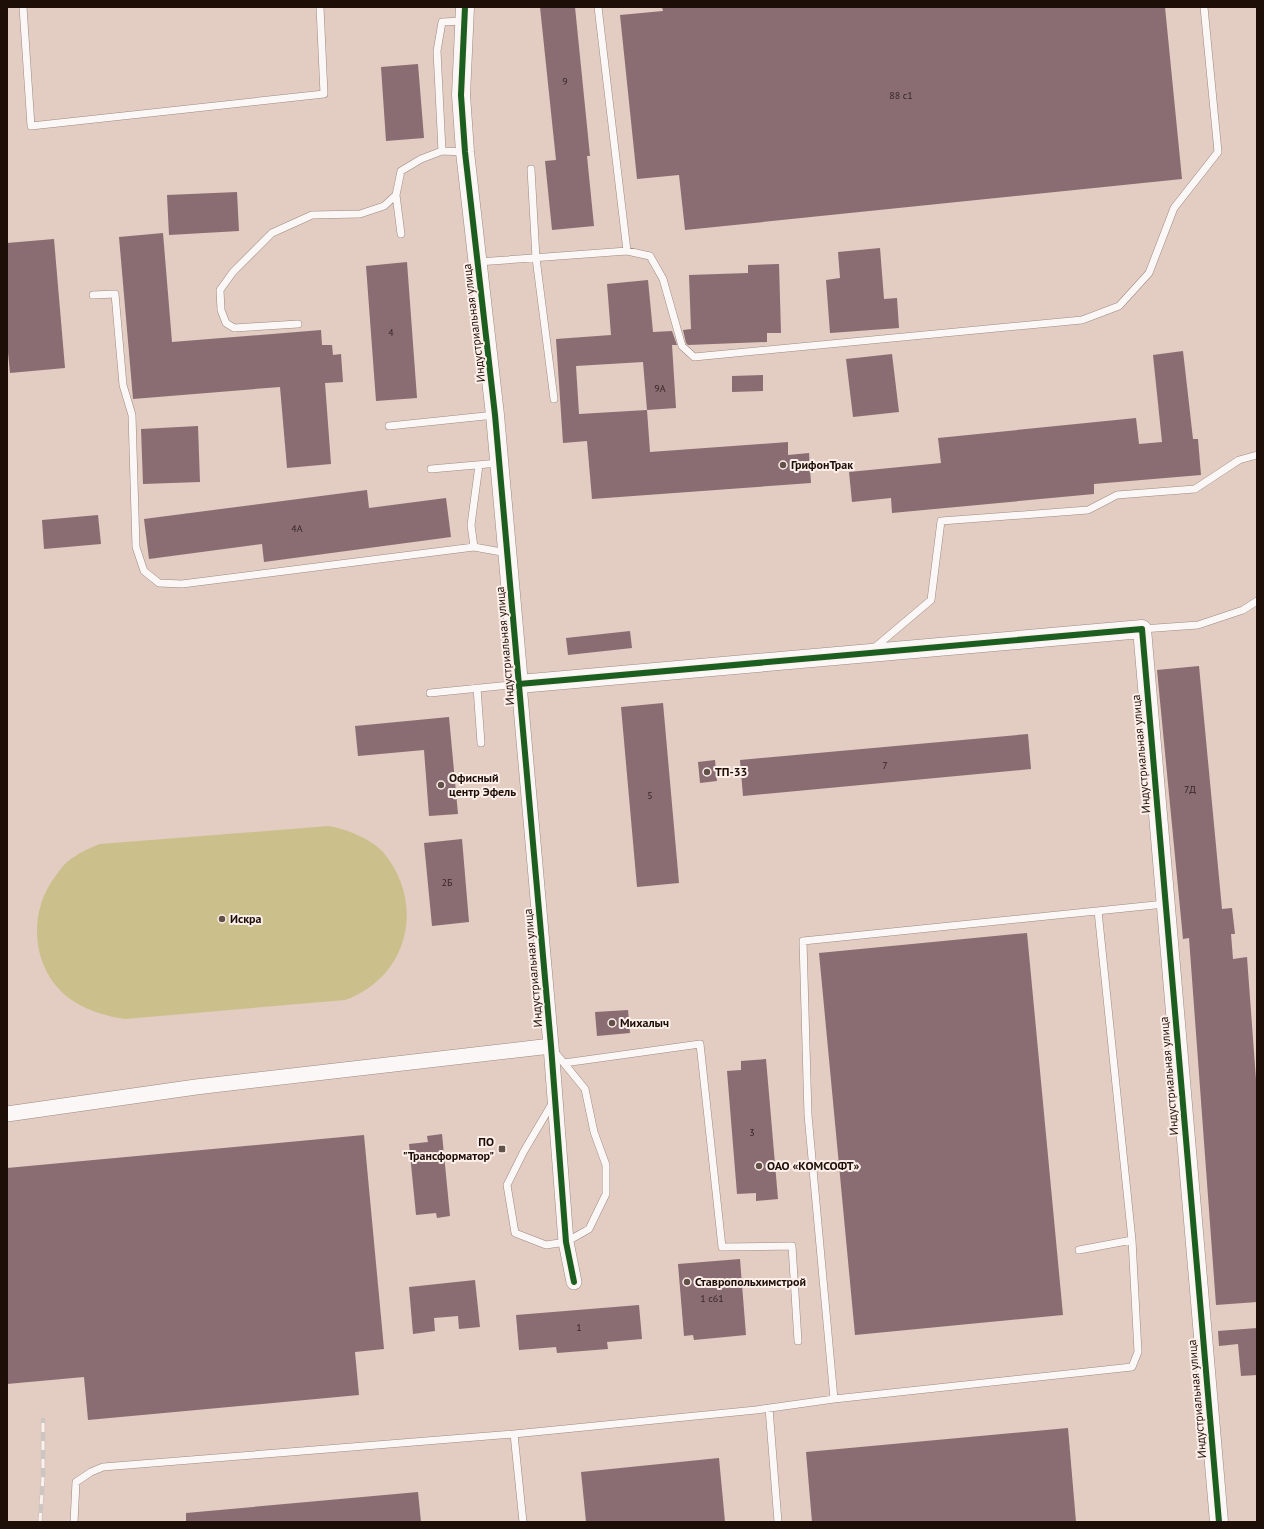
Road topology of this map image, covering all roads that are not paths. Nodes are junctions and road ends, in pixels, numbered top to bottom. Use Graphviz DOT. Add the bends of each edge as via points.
graph roads {
  1 [pos="23,7"];
  2 [pos="320,7"];
  3 [pos="598,7"];
  4 [pos="1204,7"];
  5 [pos="464,14"];
  6 [pos="442,151"];
  7 [pos="465,152"];
  8 [pos="531,169"];
  9 [pos="396,195"];
  10 [pos="401,234"];
  11 [pos="627,252"];
  12 [pos="536,258"];
  13 [pos="478,262"];
  14 [pos="93,295"];
  15 [pos="298,324"];
  16 [pos="554,399"];
  17 [pos="495,415"];
  18 [pos="389,426"];
  19 [pos="1257,455"];
  20 [pos="500,463"];
  21 [pos="479,465"];
  22 [pos="432,469"];
  23 [pos="474,547"];
  24 [pos="508,553"];
  25 [pos="1257,601"];
  26 [pos="1142,629"];
  27 [pos="867,654"];
  28 [pos="519,684"];
  29 [pos="477,688"];
  30 [pos="430,693"];
  31 [pos="481,743"];
  32 [pos="1165,904"];
  33 [pos="1098,911"];
  34 [pos="551,1046"];
  35 [pos="564,1063"];
  36 [pos="555,1098"];
  37 [pos="7,1114"];
  38 [pos="1132,1240"];
  39 [pos="566,1242"];
  40 [pos="1079,1250"];
  41 [pos="574,1282"];
  42 [pos="798,1341"];
  43 [pos="834,1398"];
  44 [pos="769,1408"];
  45 [pos="514,1434"];
  46 [pos="74,1522"];
  47 [pos="523,1522"];
  48 [pos="778,1522"];
  49 [pos="1218,1522"];
  1 -- 2 [label="lane" via="32,126 324,94"];
  3 -- 11 [label="lane"];
  4 -- 11 [label="lane" via="1218,152 1174,208 1149,273 1119,306 1082,320 694,357 682,346 663,279 650,256"];
  5 -- 6 [label="lane" via="442,22 437,51"];
  5 -- 7 [label="street, Индустриальная улица" via="461,95"];
  6 -- 7 [label="lane"];
  6 -- 9 [label="lane" via="421,158 401,171"];
  7 -- 13 [label="street, Индустриальная улица"];
  8 -- 12 [label="lane"];
  9 -- 10 [label="lane"];
  9 -- 15 [label="lane" via="384,206 360,214 312,215 272,233 232,272 220,290 220,310 226,323 234,328"];
  11 -- 12 [label="lane"];
  12 -- 13 [label="lane"];
  12 -- 16 [label="lane"];
  13 -- 17 [label="street, Индустриальная улица"];
  14 -- 23 [label="lane" via="115,294 122,385 132,415 136,547 144,571 159,583 182,584"];
  17 -- 18 [label="lane"];
  17 -- 20 [label="street, Индустриальная улица"];
  19 -- 27 [label="lane" via="1239,460 1195,488 1117,494 1088,510 940,521 931,600"];
  20 -- 21 [label="lane"];
  20 -- 24 [label="street, Индустриальная улица"];
  21 -- 22 [label="lane"];
  21 -- 23 [label="lane" via="471,525"];
  23 -- 24 [label="lane"];
  24 -- 28 [label="street, Индустриальная улица"];
  25 -- 26 [label="lane" via="1243,610 1198,625"];
  26 -- 27 [label="street"];
  26 -- 32 [label="street, Индустриальная улица"];
  27 -- 28 [label="street"];
  28 -- 29 [label="lane"];
  28 -- 34 [label="street, Индустриальная улица"];
  29 -- 30 [label="lane"];
  29 -- 31 [label="lane"];
  32 -- 33 [label="lane"];
  32 -- 49 [label="street, Индустриальная улица"];
  33 -- 38 [label="lane"];
  33 -- 43 [label="lane" via="803,941 808,1115"];
  34 -- 35 [label="lane"];
  34 -- 36 [label="street, Индустриальная улица"];
  34 -- 37 [label="street" via="196,1087"];
  35 -- 39 [label="lane" via="585,1089 594,1132 606,1165 606,1194 588,1230"];
  35 -- 42 [label="lane" via="700,1044 722,1247 792,1246"];
  36 -- 39 [label="street, Индустриальная улица"];
  36 -- 39 [label="lane" via="507,1185 515,1233 546,1245"];
  38 -- 40 [label="lane"];
  38 -- 43 [label="lane" via="1138,1352 1132,1367"];
  39 -- 41 [label="street, Индустриальная улица"];
  43 -- 44 [label="lane"];
  44 -- 45 [label="lane"];
  44 -- 48 [label="lane"];
  45 -- 46 [label="lane" via="103,1467 76,1482"];
  45 -- 47 [label="lane"];
}
